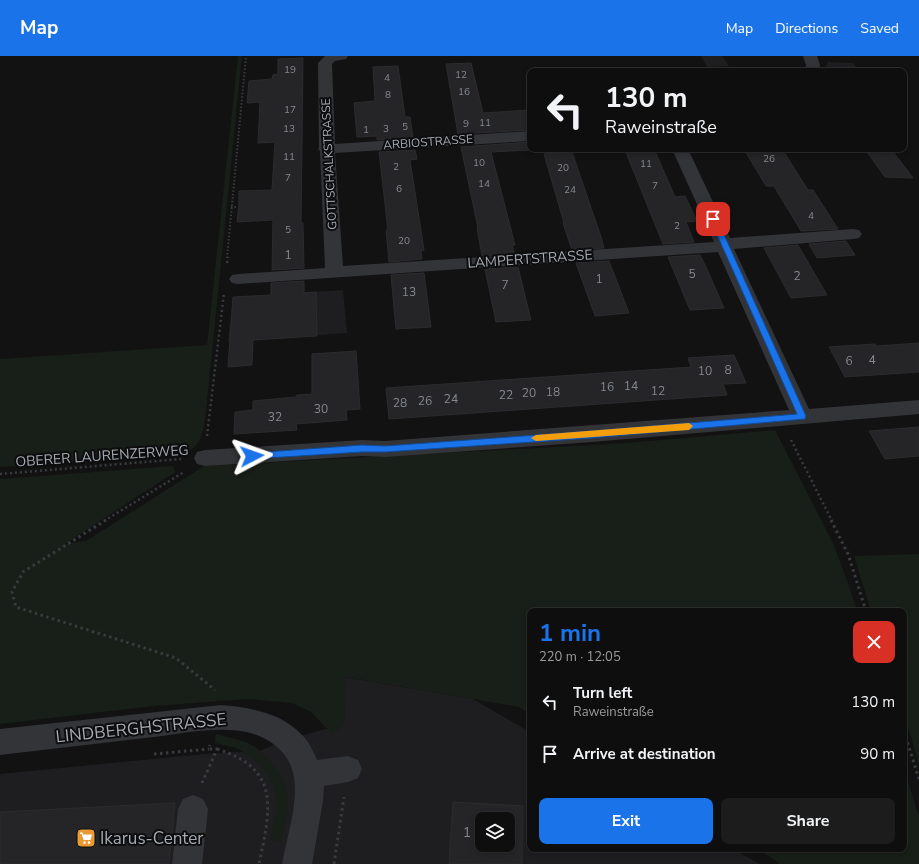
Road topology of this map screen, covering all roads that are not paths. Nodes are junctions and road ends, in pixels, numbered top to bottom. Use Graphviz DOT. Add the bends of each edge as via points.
graph roads {
  1 [pos="810,56"];
  2 [pos="332,57"];
  3 [pos="812,68"];
  4 [pos="527,136"];
  5 [pos="326,149"];
  6 [pos="681,152"];
  7 [pos="853,234"];
  8 [pos="725,245"];
  9 [pos="334,272"];
  10 [pos="232,274"];
  11 [pos="919,407"];
  12 [pos="802,416"];
  13 [pos="197,459"];
  14 [pos="0,742"];
  15 [pos="348,769"];
  16 [pos="308,775"];
  17 [pos="193,809"];
  18 [pos="187,864"];
  19 [pos="297,864"];
  1 -- 3 [label="street"];
  2 -- 5 [label="street, GOTTSCHALKSTRASSE" via="325,63"];
  4 -- 5 [label="street, ARBIOSTRASSE"];
  5 -- 9 [label="street, GOTTSCHALKSTRASSE"];
  6 -- 8 [label="street"];
  7 -- 8 [label="street, LAMPERTSTRASSE"];
  8 -- 9 [label="street, LAMPERTSTRASSE"];
  8 -- 12 [label="street"];
  9 -- 10 [label="street, LAMPERTSTRASSE"];
  11 -- 12 [label="street"];
  12 -- 13 [label="street" via="592,434"];
  14 -- 16 [label="street, LINDBERGHSTRASSE" via="221,717 243,718 262,724 289,739 301,756"];
  15 -- 16 [label="street"];
  16 -- 19 [label="street, LINDBERGHSTRASSE" via="310,791"];
  17 -- 18 [label="street"];
}
